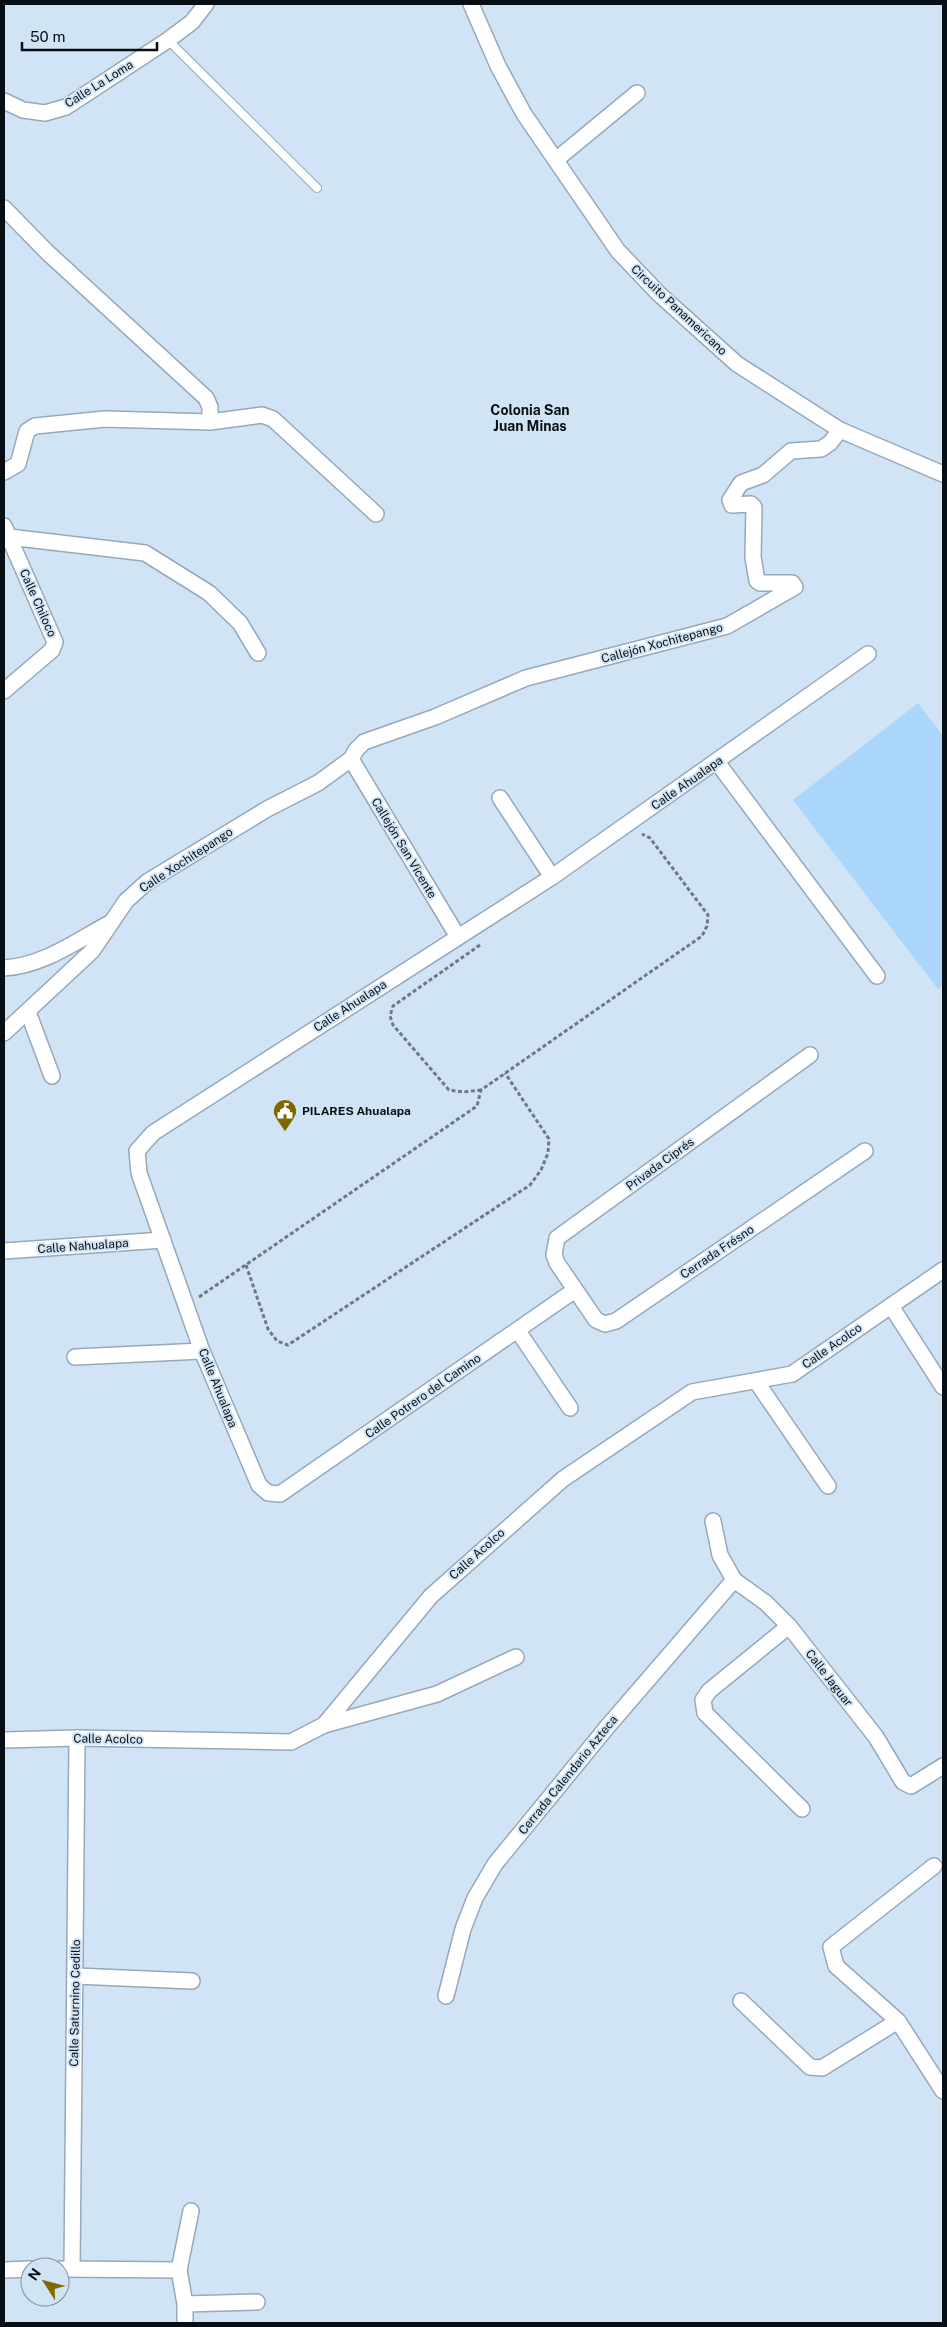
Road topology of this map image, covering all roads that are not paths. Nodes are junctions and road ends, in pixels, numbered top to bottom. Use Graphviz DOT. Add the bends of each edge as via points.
graph roads {
  1 [pos="206,4"];
  2 [pos="471,4"];
  3 [pos="168,40"];
  4 [pos="637,94"];
  5 [pos="4,101"];
  6 [pos="557,159"];
  7 [pos="318,188"];
  8 [pos="4,208"];
  9 [pos="210,422"];
  10 [pos="840,430"];
  11 [pos="4,472"];
  12 [pos="943,474"];
  13 [pos="376,514"];
  14 [pos="7,531"];
  15 [pos="258,653"];
  16 [pos="868,654"];
  17 [pos="4,690"];
  18 [pos="351,759"];
  19 [pos="716,762"];
  20 [pos="500,798"];
  21 [pos="552,877"];
  22 [pos="110,923"];
  23 [pos="458,937"];
  24 [pos="4,968"];
  25 [pos="877,976"];
  26 [pos="28,1012"];
  27 [pos="4,1033"];
  28 [pos="810,1055"];
  29 [pos="52,1076"];
  30 [pos="865,1151"];
  31 [pos="163,1240"];
  32 [pos="4,1251"];
  33 [pos="943,1270"];
  34 [pos="575,1290"];
  35 [pos="891,1306"];
  36 [pos="518,1331"];
  37 [pos="202,1351"];
  38 [pos="75,1357"];
  39 [pos="756,1381"];
  40 [pos="943,1387"];
  41 [pos="570,1408"];
  42 [pos="828,1486"];
  43 [pos="268,1493"];
  44 [pos="713,1522"];
  45 [pos="734,1580"];
  46 [pos="789,1626"];
  47 [pos="516,1657"];
  48 [pos="324,1725"];
  49 [pos="77,1738"];
  50 [pos="4,1740"];
  51 [pos="943,1766"];
  52 [pos="802,1809"];
  53 [pos="934,1866"];
  54 [pos="76,1976"];
  55 [pos="192,1981"];
  56 [pos="446,1996"];
  57 [pos="741,2001"];
  58 [pos="898,2021"];
  59 [pos="943,2091"];
  60 [pos="191,2211"];
  61 [pos="66,2257"];
  62 [pos="70,2269"];
  63 [pos="4,2270"];
  64 [pos="20,2270"];
  65 [pos="179,2270"];
  66 [pos="257,2302"];
  67 [pos="185,2304"];
  68 [pos="185,2323"];
  1 -- 3 [label="street, Calle La Loma" via="192,22"];
  2 -- 6 [label="street, Circuito Panamericano" via="498,66 520,106"];
  3 -- 5 [label="street, Calle La Loma" via="66,107 45,113 23,110"];
  3 -- 7 [label="lane"];
  4 -- 6 [label="street"];
  6 -- 10 [label="street, Circuito Panamericano" via="618,251 659,294 737,364"];
  8 -- 9 [label="street" via="47,252 206,398"];
  9 -- 11 [label="street" via="105,419 34,426 27,431 18,464"];
  9 -- 13 [label="street" via="262,415 273,419"];
  10 -- 12 [label="street, Circuito Panamericano"];
  10 -- 18 [label="street, Callejón Xochitepango" via="830,443 820,449 791,451 764,475 741,483 730,500 732,505 751,504 754,507 753,557 757,581 792,583 795,588 727,626 526,678 436,717 364,742"];
  14 -- 15 [label="street" via="145,553 209,593 240,623"];
  14 -- 17 [label="street, Calle Chiloco" via="55,642 52,650"];
  16 -- 19 [label="street, Calle Ahualapa"];
  18 -- 22 [label="street, Calle Xochitepango" via="318,783 267,809 147,882 126,901"];
  18 -- 23 [label="street, Callejón San Vicente"];
  19 -- 21 [label="street, Calle Ahualapa"];
  19 -- 25 [label="street"];
  20 -- 21 [label="street"];
  21 -- 23 [label="street, Calle Ahualapa"];
  22 -- 24 [label="street" via="42,960"];
  22 -- 26 [label="street, Calle Xochitepango" via="92,951"];
  23 -- 31 [label="street, Calle Ahualapa" via="153,1133 137,1151 138,1172"];
  26 -- 27 [label="street, Calle Xochitepango"];
  26 -- 29 [label="street"];
  28 -- 34 [label="street, Privada Ciprés" via="557,1238 556,1263"];
  30 -- 34 [label="street, Cerrada Frésno" via="616,1321 605,1324 596,1320"];
  31 -- 32 [label="street, Calle Nahualapa"];
  31 -- 37 [label="street, Calle Ahualapa"];
  33 -- 35 [label="street, Calle Acolco"];
  34 -- 36 [label="street, Calle Potrero del Camino"];
  35 -- 39 [label="street, Calle Acolco" via="792,1374"];
  35 -- 40 [label="street"];
  36 -- 41 [label="street"];
  36 -- 43 [label="street, Calle Potrero del Camino" via="280,1494"];
  37 -- 38 [label="street"];
  37 -- 43 [label="street, Calle Ahualapa" via="259,1485"];
  39 -- 42 [label="street"];
  39 -- 48 [label="street, Calle Acolco" via="692,1392 562,1479 431,1596"];
  44 -- 45 [label="street" via="720,1555"];
  45 -- 46 [label="street, Calle Jaguar" via="766,1603"];
  45 -- 56 [label="street, Cerrada Calendario Azteca" via="495,1864 462,1929"];
  46 -- 51 [label="street, Calle Jaguar" via="876,1737 903,1782 911,1786"];
  46 -- 52 [label="street" via="709,1691 704,1700 706,1713"];
  47 -- 48 [label="street" via="437,1694"];
  48 -- 49 [label="street, Calle Acolco" via="290,1742"];
  49 -- 50 [label="street, Calle Acolco"];
  49 -- 54 [label="street, Calle Saturnino Cedillo"];
  53 -- 58 [label="street" via="831,1947 836,1966"];
  54 -- 55 [label="street"];
  54 -- 61 [label="street, Calle Saturnino Cedillo"];
  57 -- 58 [label="street" via="810,2068 822,2068"];
  58 -- 59 [label="street"];
  60 -- 65 [label="street"];
  62 -- 65 [label="street"];
  63 -- 64 [label="street"];
  65 -- 67 [label="street"];
  66 -- 67 [label="street"];
  67 -- 68 [label="street"];
}
